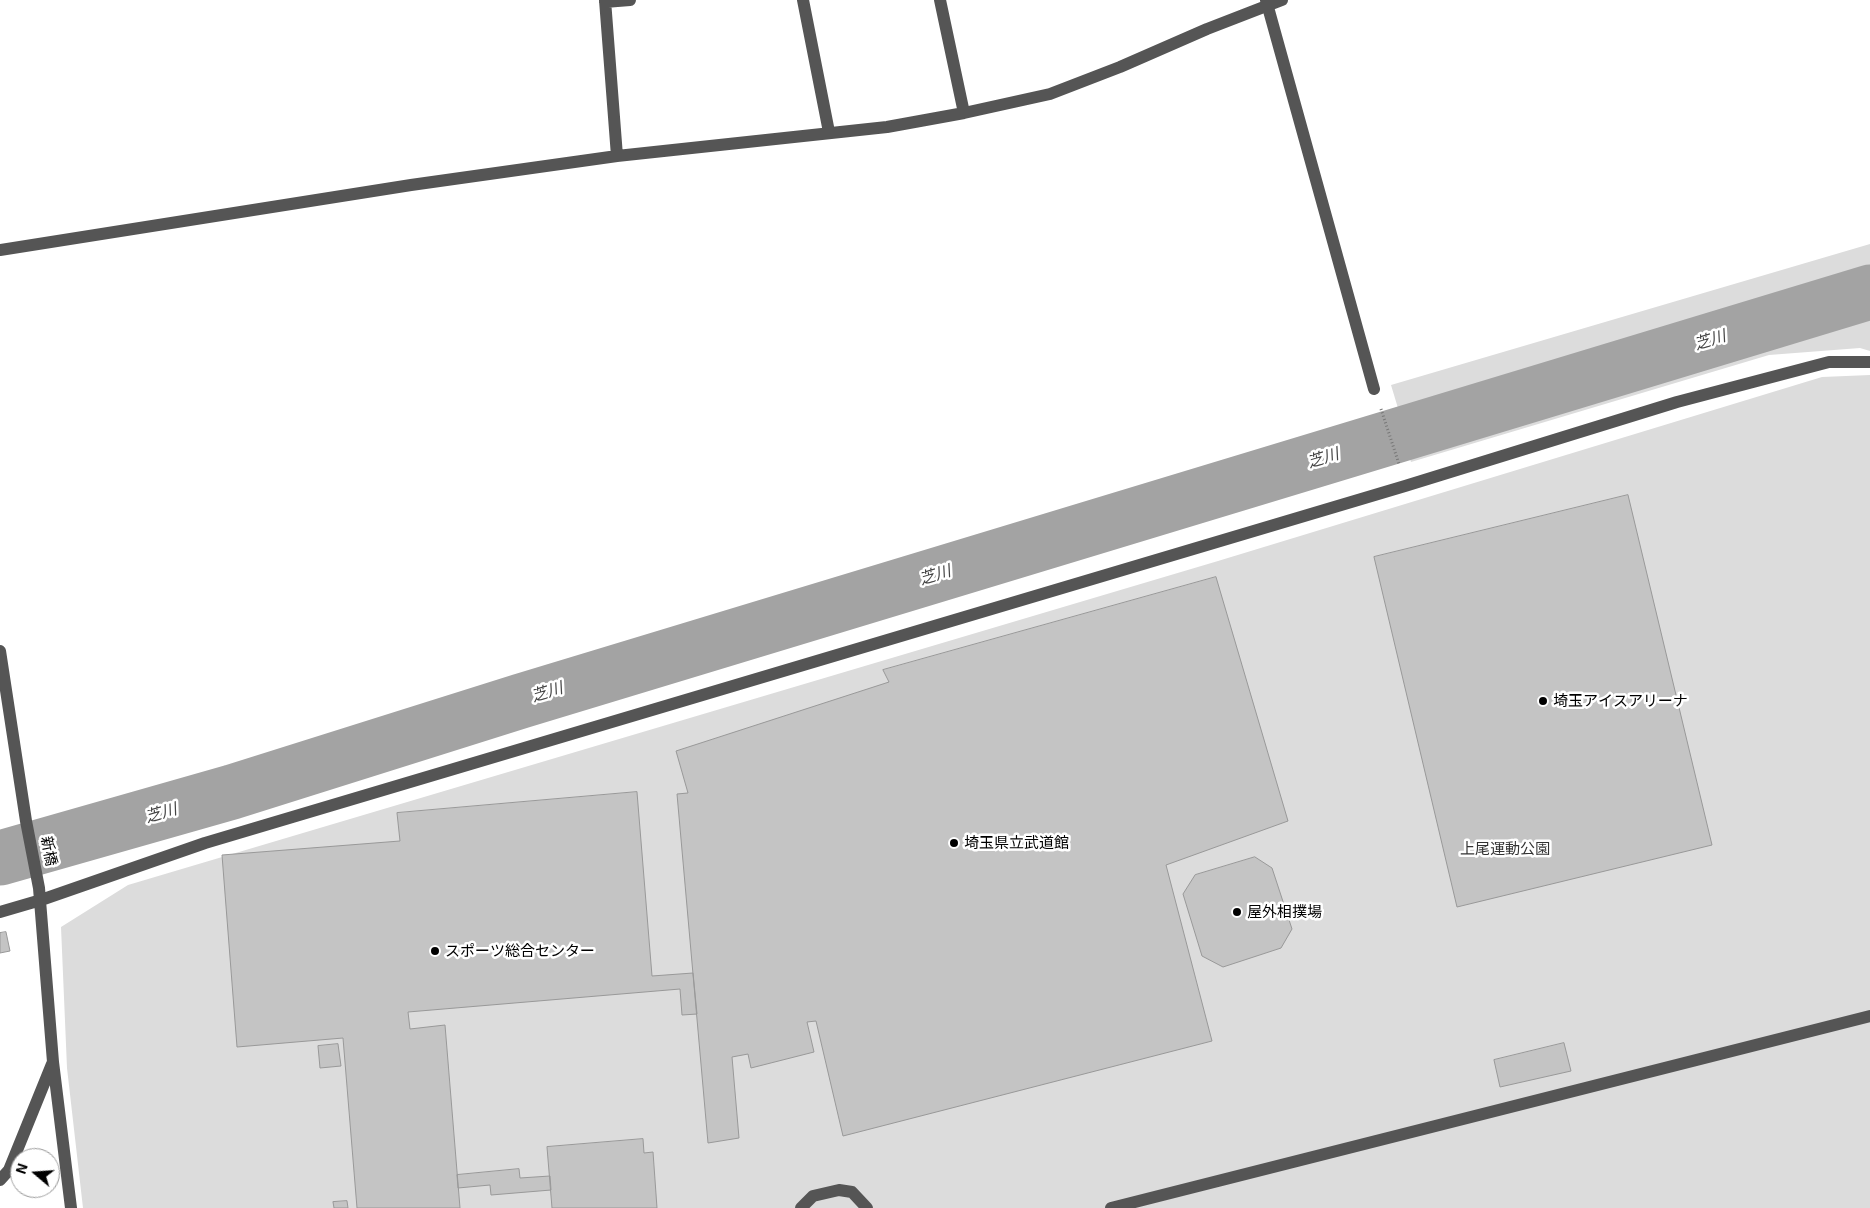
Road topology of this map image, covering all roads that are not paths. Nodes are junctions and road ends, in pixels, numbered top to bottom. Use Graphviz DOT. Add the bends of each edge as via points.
graph roads {
  1 [pos="630,0"];
  2 [pos="803,0"];
  3 [pos="940,0"];
  4 [pos="1282,0"];
  5 [pos="605,1"];
  6 [pos="1266,3"];
  7 [pos="964,114"];
  8 [pos="829,132"];
  9 [pos="617,156"];
  10 [pos="0,250"];
  11 [pos="1870,362"];
  12 [pos="1374,389"];
  13 [pos="0,652"];
  14 [pos="40,894"];
  15 [pos="0,912"];
  16 [pos="1870,1016"];
  17 [pos="53,1062"];
  18 [pos="0,1180"];
  19 [pos="70,1208"];
  20 [pos="801,1208"];
  21 [pos="867,1208"];
  22 [pos="1112,1208"];
  1 -- 5 [label="street"];
  2 -- 8 [label="street"];
  3 -- 7 [label="street"];
  4 -- 6 [label="street"];
  5 -- 9 [label="street"];
  6 -- 7 [label="street" via="1050,94"];
  6 -- 12 [label="street"];
  7 -- 8 [label="street" via="887,127"];
  8 -- 9 [label="street"];
  9 -- 10 [label="street"];
  11 -- 14 [label="street" via="1829,362 1677,402"];
  13 -- 14 [label="street, 新橋"];
  14 -- 15 [label="street"];
  14 -- 17 [label="street, 新橋"];
  16 -- 22 [label="street"];
  17 -- 18 [label="street" via="9,1170"];
  17 -- 19 [label="street, 新橋"];
  20 -- 21 [label="street" via="813,1196 839,1190 852,1192"];
}
